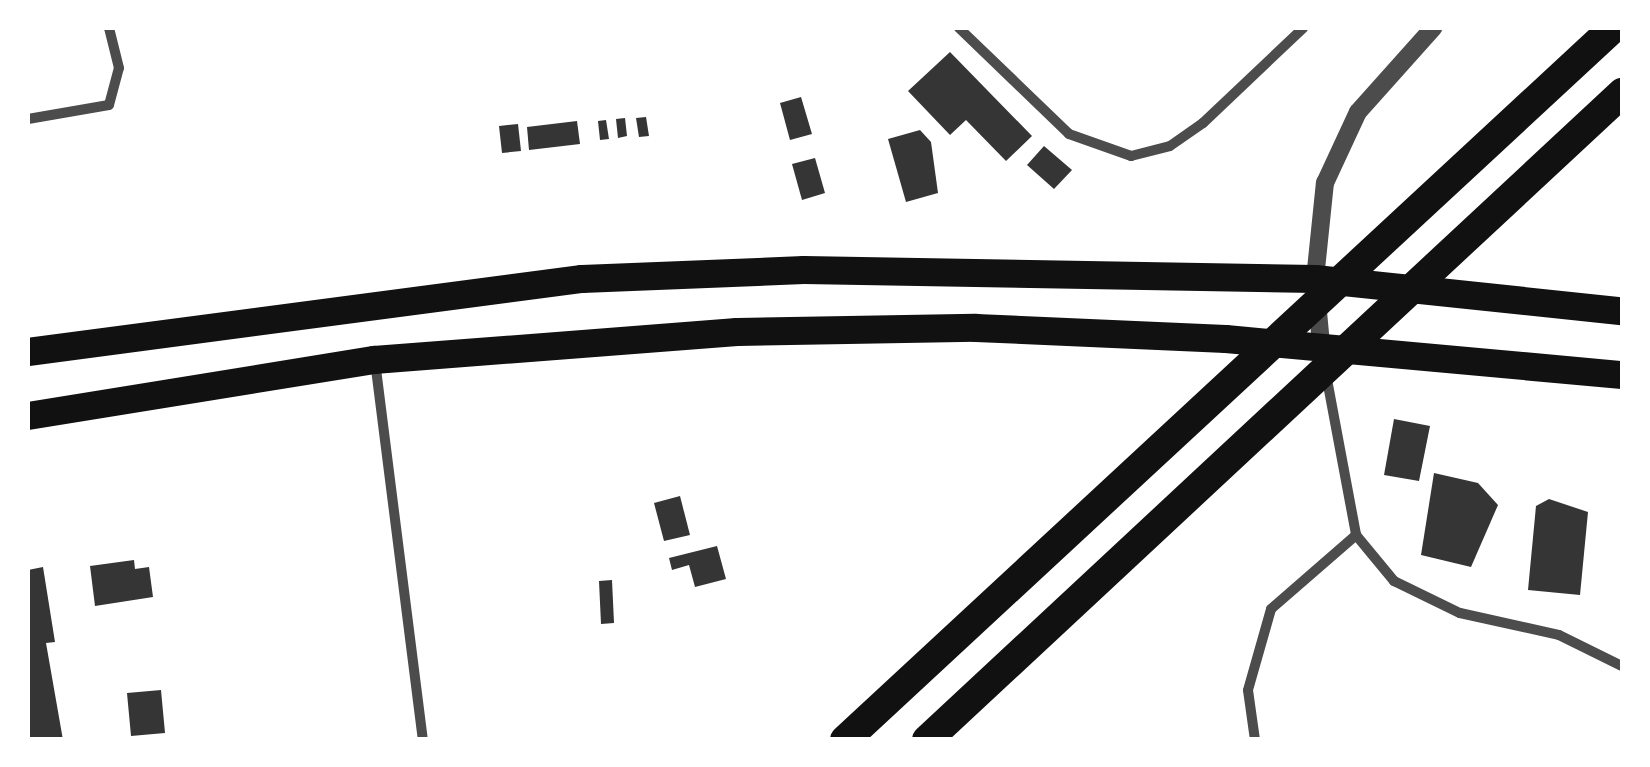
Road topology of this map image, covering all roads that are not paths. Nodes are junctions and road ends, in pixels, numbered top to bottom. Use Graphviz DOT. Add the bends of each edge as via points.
graph roads {
  1 [pos="109,28"];
  2 [pos="959,28"];
  3 [pos="1303,28"];
  4 [pos="1433,28"];
  5 [pos="1613,28"];
  6 [pos="1622,93"];
  7 [pos="28,118"];
  8 [pos="1315,279"];
  9 [pos="1622,311"];
  10 [pos="1321,344"];
  11 [pos="28,352"];
  12 [pos="374,360"];
  13 [pos="1622,375"];
  14 [pos="28,416"];
  15 [pos="1356,536"];
  16 [pos="1018,576"];
  17 [pos="1622,666"];
  18 [pos="422,740"];
  19 [pos="820,740"];
  20 [pos="846,740"];
  21 [pos="927,740"];
  22 [pos="1254,740"];
  1 -- 7 [label="street" via="119,68 109,105"];
  2 -- 3 [label="street" via="1069,134 1131,156 1170,146 1203,123"];
  4 -- 8 [label="street" via="1358,112 1316,214"];
  5 -- 16 [label="highway"];
  6 -- 21 [label="highway"];
  8 -- 9 [label="highway"];
  8 -- 10 [label="street"];
  8 -- 11 [label="highway" via="1038,269 582,279"];
  10 -- 12 [label="highway" via="976,328 737,332"];
  10 -- 13 [label="highway"];
  10 -- 15 [label="street"];
  12 -- 14 [label="highway"];
  12 -- 18 [label="street"];
  15 -- 17 [label="street" via="1394,580 1444,605 1572,640"];
  15 -- 22 [label="street" via="1270,608 1248,690"];
  16 -- 19 [label="highway"];
  16 -- 20 [label="highway"];
}
